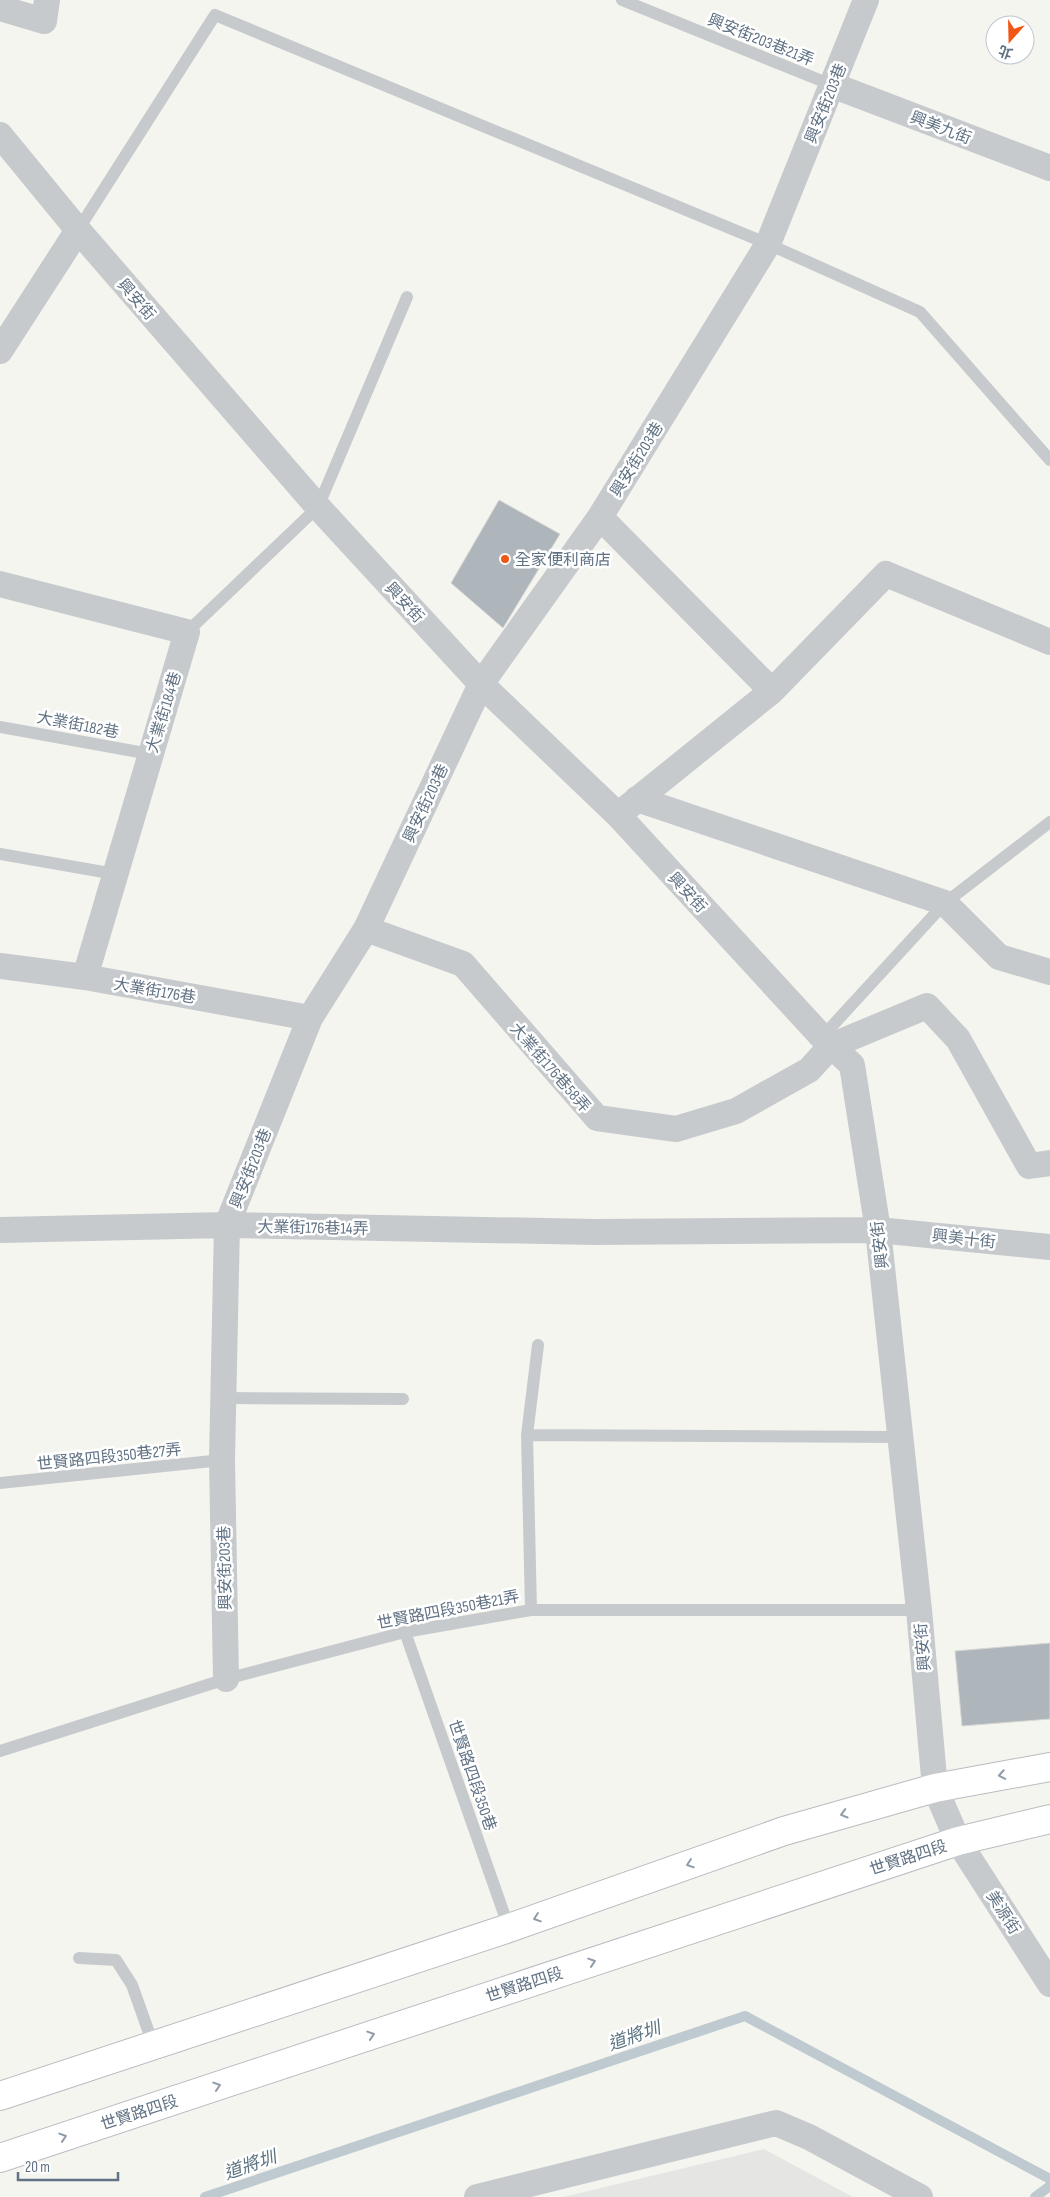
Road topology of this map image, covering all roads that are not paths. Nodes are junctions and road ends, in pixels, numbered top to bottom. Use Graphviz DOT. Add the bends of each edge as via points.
graph roads {
  1 [pos="47,0"];
  2 [pos="622,0"];
  3 [pos="866,0"];
  4 [pos="0,8"];
  5 [pos="832,85"];
  6 [pos="0,135"];
  7 [pos="1050,168"];
  8 [pos="78,230"];
  9 [pos="768,244"];
  10 [pos="407,297"];
  11 [pos="0,351"];
  12 [pos="1050,460"];
  13 [pos="318,507"];
  14 [pos="600,518"];
  15 [pos="0,584"];
  16 [pos="187,632"];
  17 [pos="1050,642"];
  18 [pos="480,684"];
  19 [pos="772,692"];
  20 [pos="0,726"];
  21 [pos="150,754"];
  22 [pos="627,807"];
  23 [pos="1050,822"];
  24 [pos="0,854"];
  25 [pos="115,874"];
  26 [pos="945,903"];
  27 [pos="366,929"];
  28 [pos="0,966"];
  29 [pos="1050,972"];
  30 [pos="85,977"];
  31 [pos="310,1018"];
  32 [pos="827,1041"];
  33 [pos="1050,1163"];
  34 [pos="227,1225"];
  35 [pos="0,1230"];
  36 [pos="878,1230"];
  37 [pos="1050,1247"];
  38 [pos="538,1345"];
  39 [pos="223,1398"];
  40 [pos="404,1399"];
  41 [pos="527,1435"];
  42 [pos="901,1438"];
  43 [pos="222,1460"];
  44 [pos="0,1483"];
  45 [pos="532,1610"];
  46 [pos="919,1610"];
  47 [pos="405,1632"];
  48 [pos="226,1679"];
  49 [pos="0,1751"];
  50 [pos="1050,1767"];
  51 [pos="935,1788"];
  52 [pos="1050,1819"];
  53 [pos="958,1841"];
  54 [pos="509,1928"];
  55 [pos="78,1958"];
  56 [pos="1050,1984"];
  57 [pos="153,2044"];
  58 [pos="0,2096"];
  59 [pos="0,2158"];
  60 [pos="477,2197"];
  61 [pos="920,2197"];
  1 -- 4 [label="street" via="44,22"];
  2 -- 5 [label="lane, 興安街203巷21弄"];
  3 -- 5 [label="street, 興安街203巷"];
  5 -- 7 [label="street, 興美九街"];
  5 -- 9 [label="street, 興安街203巷"];
  6 -- 8 [label="street, 興安街"];
  8 -- 9 [label="lane" via="214,15"];
  8 -- 11 [label="street"];
  8 -- 13 [label="street, 興安街"];
  9 -- 12 [label="lane" via="920,312"];
  9 -- 14 [label="street, 興安街203巷"];
  10 -- 13 [label="lane"];
  13 -- 16 [label="lane"];
  13 -- 18 [label="street, 興安街"];
  14 -- 18 [label="street, 興安街203巷"];
  14 -- 19 [label="street"];
  15 -- 16 [label="street"];
  16 -- 21 [label="street, 大業街184巷"];
  17 -- 19 [label="street" via="886,574"];
  18 -- 22 [label="street, 興安街"];
  18 -- 27 [label="street, 興安街203巷"];
  19 -- 22 [label="street"];
  20 -- 21 [label="lane, 大業街182巷"];
  21 -- 25 [label="street, 大業街184巷"];
  22 -- 26 [label="street"];
  22 -- 32 [label="street, 興安街"];
  23 -- 26 [label="lane"];
  24 -- 25 [label="lane"];
  25 -- 30 [label="street, 大業街184巷"];
  26 -- 29 [label="street" via="999,957"];
  26 -- 32 [label="lane"];
  27 -- 31 [label="street, 興安街203巷"];
  27 -- 32 [label="street, 大業街176巷58弄" via="463,964 597,1118 676,1129 736,1111 810,1070"];
  28 -- 30 [label="street, 大業街176巷"];
  30 -- 31 [label="street, 大業街176巷"];
  31 -- 34 [label="street, 興安街203巷"];
  32 -- 33 [label="street" via="927,1006 958,1039 1029,1166"];
  32 -- 36 [label="street, 興安街" via="852,1065"];
  34 -- 35 [label="street, 大業街176巷14弄"];
  34 -- 36 [label="street, 大業街176巷14弄" via="595,1232"];
  34 -- 39 [label="street, 興安街203巷"];
  36 -- 37 [label="street, 興美十街"];
  36 -- 42 [label="street, 興安街"];
  38 -- 41 [label="lane"];
  39 -- 40 [label="lane"];
  39 -- 43 [label="street, 興安街203巷"];
  41 -- 42 [label="lane"];
  41 -- 45 [label="lane"];
  42 -- 46 [label="street, 興安街"];
  43 -- 44 [label="lane, 世賢路四段350巷27弄"];
  43 -- 48 [label="street, 興安街203巷"];
  45 -- 46 [label="lane, 世賢路四段350巷21弄"];
  45 -- 47 [label="lane, 世賢路四段350巷21弄"];
  46 -- 51 [label="street, 興安街"];
  47 -- 48 [label="lane, 世賢路四段350巷21弄"];
  47 -- 54 [label="lane, 世賢路四段350巷"];
  48 -- 49 [label="lane, 世賢路四段350巷21弄"];
  50 -- 51 [label="main road, one-way"];
  51 -- 53 [label="street, 興安街"];
  51 -- 54 [label="main road, one-way" via="784,1831"];
  52 -- 53 [label="main road, 世賢路四段"];
  53 -- 56 [label="street, 美源街"];
  59 -- 53 [label="main road, 世賢路四段, one-way"];
  54 -- 57 [label="main road"];
  55 -- 57 [label="lane" via="116,1960 132,1985"];
  57 -- 58 [label="main road"];
  60 -- 61 [label="street" via="776,2124 810,2137"];
}
